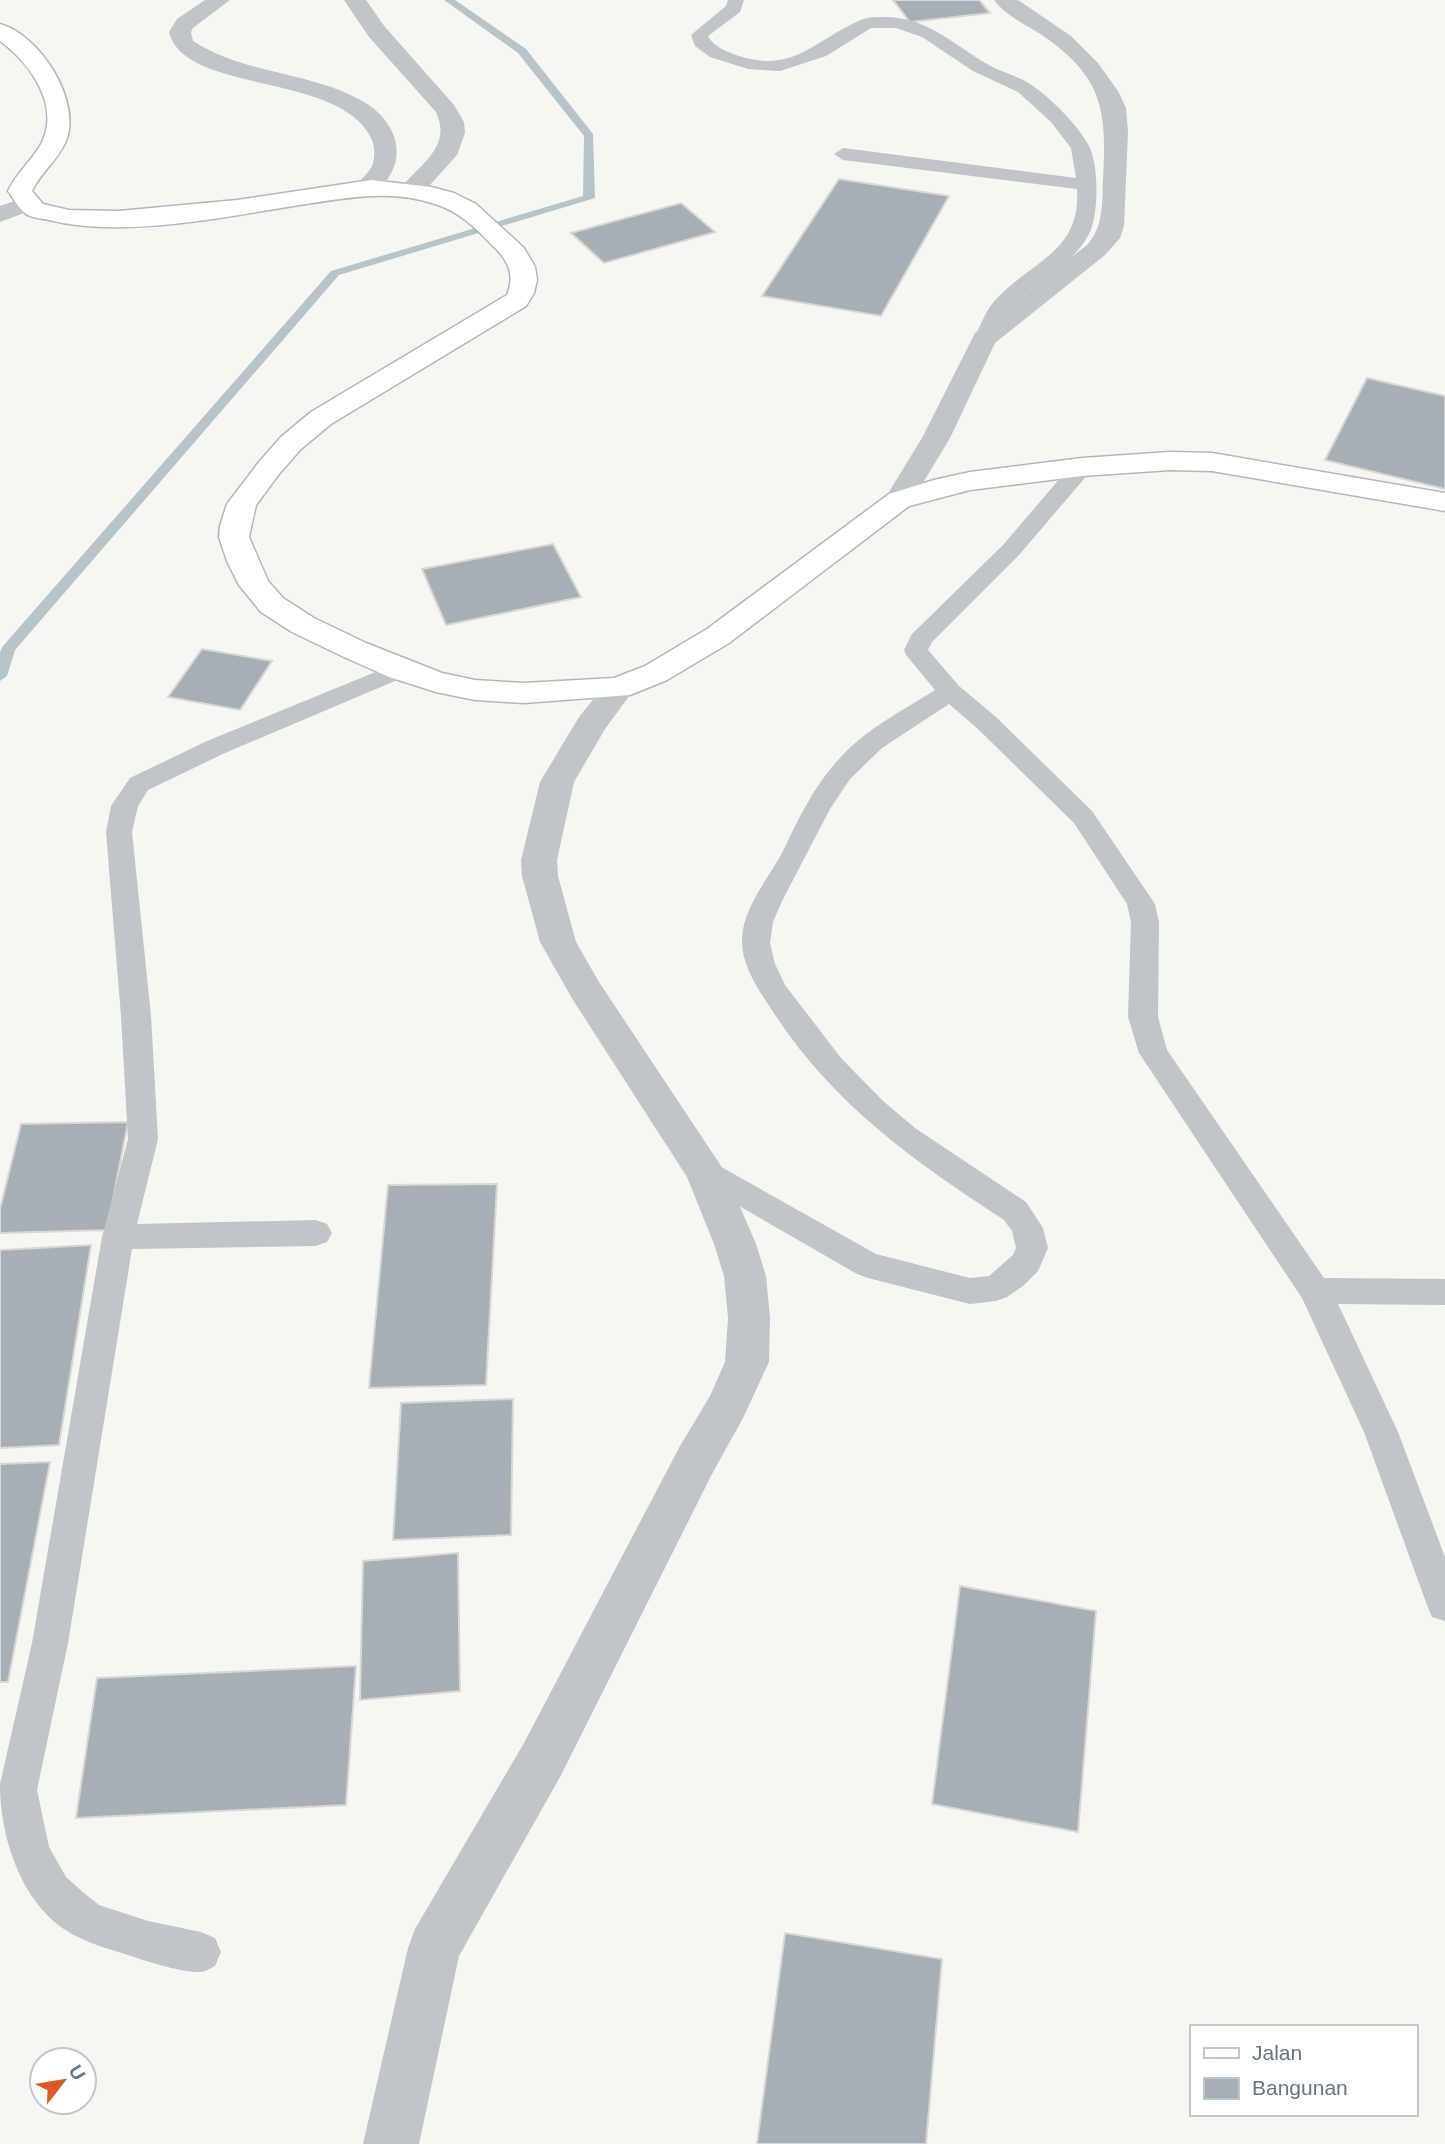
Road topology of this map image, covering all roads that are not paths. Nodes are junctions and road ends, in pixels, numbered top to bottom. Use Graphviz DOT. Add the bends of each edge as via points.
graph roads {
  1 [pos="219,0"];
  2 [pos="355,0"];
  3 [pos="736,0"];
  4 [pos="1005,0"];
  5 [pos="0,31"];
  6 [pos="843,154"];
  7 [pos="1087,185"];
  8 [pos="368,187"];
  9 [pos="411,191"];
  10 [pos="26,204"];
  11 [pos="0,215"];
  12 [pos="984,339"];
  13 [pos="1082,467"];
  14 [pos="899,500"];
  15 [pos="1445,502"];
  16 [pos="400,670"];
  17 [pos="619,688"];
  18 [pos="950,692"];
  19 [pos="705,1172"];
  20 [pos="316,1233"];
  21 [pos="118,1237"];
  22 [pos="1315,1291"];
  23 [pos="1445,1292"];
  24 [pos="1445,1605"];
  25 [pos="201,1952"];
  26 [pos="391,2144"];
  1 -- 8 [label="street" via="185,24 180,32 183,44 209,59 292,83 368,114 384,132 387,160"];
  2 -- 9 [label="street" via="453,124 447,153"];
  3 -- 7 [label="lane" via="734,8 701,31 699,39 716,53 748,64 797,62 867,23 898,23 928,33 979,67 1024,88 1041,103 1080,147"];
  4 -- 12 [label="street" via="1072,48 1106,91 1115,110 1115,201 1107,238"];
  5 -- 10 [label="main road" via="32,59 56,98 57,135 21,186"];
  6 -- 7 [label="lane"];
  7 -- 12 [label="lane" via="1076,242 1007,299"];
  8 -- 9 [label="main road"];
  8 -- 10 [label="main road" via="232,210 158,216 68,217 41,214"];
  9 -- 16 [label="main road" via="460,202 473,211 515,253 525,277 522,293 321,418 291,443 249,493 237,517 234,537 254,585 272,605 303,625"];
  10 -- 11 [label="street"];
  12 -- 14 [label="street" via="936,439"];
  13 -- 14 [label="main road" via="970,481"];
  13 -- 15 [label="main road" via="1212,462"];
  13 -- 18 [label="lane" via="1011,550 921,639 916,650 921,662"];
  14 -- 17 [label="main road" via="718,636 656,673"];
  16 -- 17 [label="main road" via="489,692 547,694"];
  16 -- 21 [label="lane" via="216,747 130,792 119,832 144,1139"];
  17 -- 19 [label="street" via="557,782 539,860 540,876 558,942"];
  18 -- 19 [label="lane" via="874,740 849,763 811,818 760,920 756,943 766,976 785,1009 856,1092 914,1143 1015,1211 1027,1228 1032,1248 1027,1262 996,1288 970,1291 868,1265"];
  18 -- 22 [label="lane" via="1083,817 1132,889 1145,922 1143,1017 1154,1053"];
  19 -- 26 [label="street" via="745,1276 750,1318 747,1362 548,1748 435,1948"];
  20 -- 21 [label="lane"];
  21 -- 25 [label="lane" via="50,1643 18,1790 31,1854 52,1891 71,1908 88,1921"];
  22 -- 23 [label="lane"];
  22 -- 24 [label="lane" via="1381,1432"];
}
